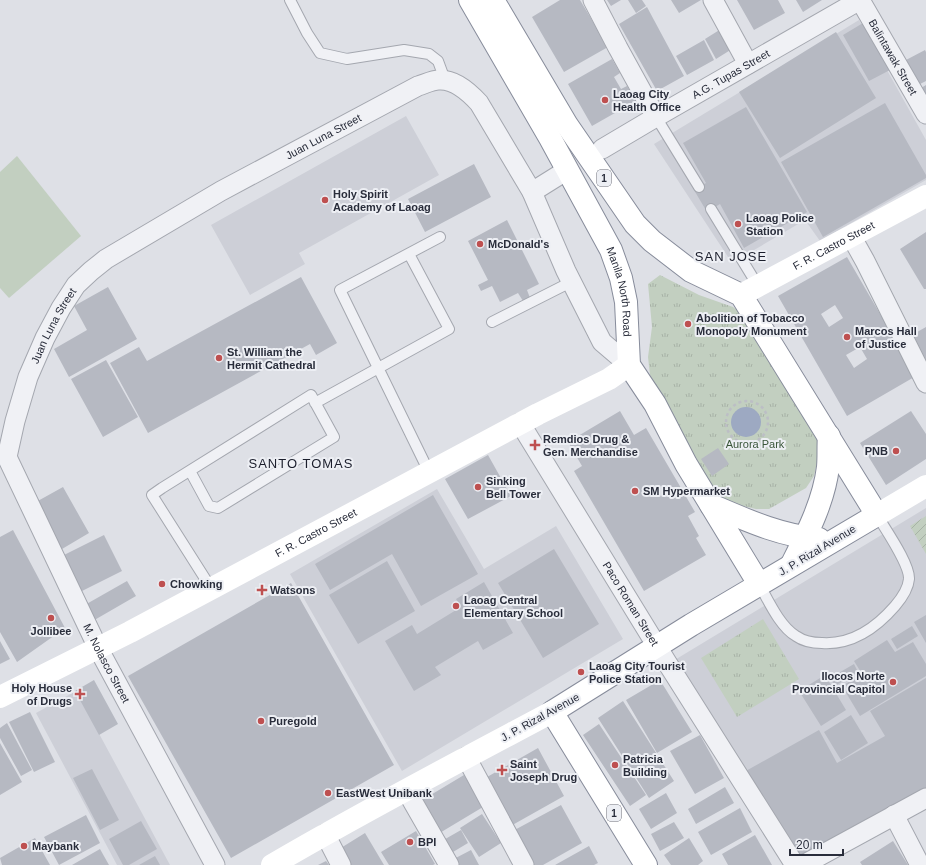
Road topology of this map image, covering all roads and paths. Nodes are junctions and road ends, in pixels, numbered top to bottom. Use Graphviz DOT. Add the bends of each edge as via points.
graph roads {
  1 [pos="290,0"];
  2 [pos="470,0"];
  3 [pos="493,0"];
  4 [pos="593,0"];
  5 [pos="713,0"];
  6 [pos="860,0"];
  7 [pos="497,26"];
  8 [pos="748,64"];
  9 [pos="445,80"];
  10 [pos="926,114"];
  11 [pos="656,117"];
  12 [pos="602,149"];
  13 [pos="564,172"];
  14 [pos="699,187"];
  15 [pos="532,192"];
  16 [pos="926,196"];
  17 [pos="711,209"];
  18 [pos="851,236"];
  19 [pos="440,237"];
  20 [pos="409,254"];
  21 [pos="571,282"];
  22 [pos="750,290"];
  23 [pos="492,322"];
  24 [pos="629,365"];
  25 [pos="377,369"];
  26 [pos="926,382"];
  27 [pos="315,404"];
  28 [pos="520,423"];
  29 [pos="829,436"];
  30 [pos="759,439"];
  31 [pos="3,458"];
  32 [pos="190,471"];
  33 [pos="429,472"];
  34 [pos="926,486"];
  35 [pos="711,505"];
  36 [pos="877,514"];
  37 [pos="805,538"];
  38 [pos="833,540"];
  39 [pos="792,564"];
  40 [pos="759,584"];
  41 [pos="211,588"];
  42 [pos="657,647"];
  43 [pos="98,648"];
  44 [pos="0,697"];
  45 [pos="552,712"];
  46 [pos="466,757"];
  47 [pos="406,790"];
  48 [pos="926,798"];
  49 [pos="894,815"];
  50 [pos="325,834"];
  51 [pos="215,865"];
  52 [pos="272,865"];
  53 [pos="341,865"];
  54 [pos="449,865"];
  55 [pos="524,865"];
  56 [pos="646,865"];
  57 [pos="795,865"];
  58 [pos="803,865"];
  59 [pos="920,865"];
  1 -- 9 [label="lane" via="320,53 347,59 404,50 429,54 438,61"];
  2 -- 7 [label="main road, Manila North Road / 1"];
  3 -- 7 [label="main road, Manila North Road / 1"];
  4 -- 11 [label="street"];
  5 -- 8 [label="street"];
  6 -- 8 [label="street, A.G. Tupas Street"];
  6 -- 10 [label="street, Balintawak Street"];
  7 -- 22 [label="main road, Manila North Road / 1" via="635,224 652,241 691,271"];
  7 -- 24 [label="main road, Manila North Road / 1" via="550,138 611,250 626,302"];
  8 -- 11 [label="street, A.G. Tupas Street"];
  9 -- 15 [label="street" via="462,87 480,103"];
  9 -- 31 [label="street, Juan Luna Street" via="418,86 221,191 123,248 91,271 76,285 45,338 28,377"];
  11 -- 12 [label="street, A.G. Tupas Street"];
  11 -- 14 [label="lane"];
  13 -- 15 [label="street"];
  15 -- 21 [label="street"];
  16 -- 18 [label="main road, F. R. Castro Street"];
  17 -- 22 [label="lane"];
  18 -- 22 [label="main road, F. R. Castro Street"];
  18 -- 26 [label="street"];
  19 -- 20 [label="lane"];
  20 -- 25 [label="lane" via="340,290"];
  20 -- 25 [label="lane" via="449,329"];
  21 -- 23 [label="lane"];
  21 -- 24 [label="street" via="602,342"];
  22 -- 29 [label="main road"];
  24 -- 28 [label="main road, F. R. Castro Street" via="609,379"];
  24 -- 35 [label="main road" via="655,404"];
  25 -- 27 [label="lane"];
  25 -- 33 [label="lane"];
  27 -- 32 [label="lane" via="311,395"];
  27 -- 32 [label="lane" via="334,437 218,508 209,506"];
  28 -- 33 [label="main road, F. R. Castro Street"];
  28 -- 42 [label="street, Paco Roman Street"];
  29 -- 36 [label="main road"];
  29 -- 37 [label="main road" via="828,467 822,495"];
  30 -- 30 [label="path" via="764,434 768,422 763,408 744,400 731,407 725,420 729,434 734,439 746,443"];
  31 -- 43 [label="street, M. Nolasco Street"];
  32 -- 41 [label="lane" via="152,495"];
  33 -- 41 [label="main road, F. R. Castro Street"];
  34 -- 36 [label="main road, J. P. Rizal Avenue"];
  35 -- 37 [label="main road" via="759,526"];
  35 -- 40 [label="main road"];
  36 -- 38 [label="main road, J. P. Rizal Avenue"];
  36 -- 40 [label="lane" via="906,565 909,578 900,600 868,631 835,644 813,643 796,636 783,624"];
  37 -- 38 [label="main road"];
  37 -- 39 [label="main road"];
  38 -- 39 [label="main road, J. P. Rizal Avenue"];
  39 -- 40 [label="main road, J. P. Rizal Avenue"];
  40 -- 42 [label="main road, J. P. Rizal Avenue"];
  41 -- 43 [label="main road, F. R. Castro Street"];
  42 -- 45 [label="main road, J. P. Rizal Avenue"];
  42 -- 57 [label="street, Paco Roman Street"];
  43 -- 44 [label="main road, F. R. Castro Street"];
  43 -- 51 [label="street, M. Nolasco Street"];
  45 -- 46 [label="main road, J. P. Rizal Avenue"];
  45 -- 56 [label="main road, 1"];
  46 -- 47 [label="main road, J. P. Rizal Avenue"];
  46 -- 55 [label="street"];
  47 -- 50 [label="main road, J. P. Rizal Avenue"];
  47 -- 54 [label="street"];
  48 -- 49 [label="street"];
  49 -- 58 [label="street"];
  49 -- 59 [label="street"];
  50 -- 52 [label="main road, J. P. Rizal Avenue"];
  50 -- 53 [label="street"];
}
